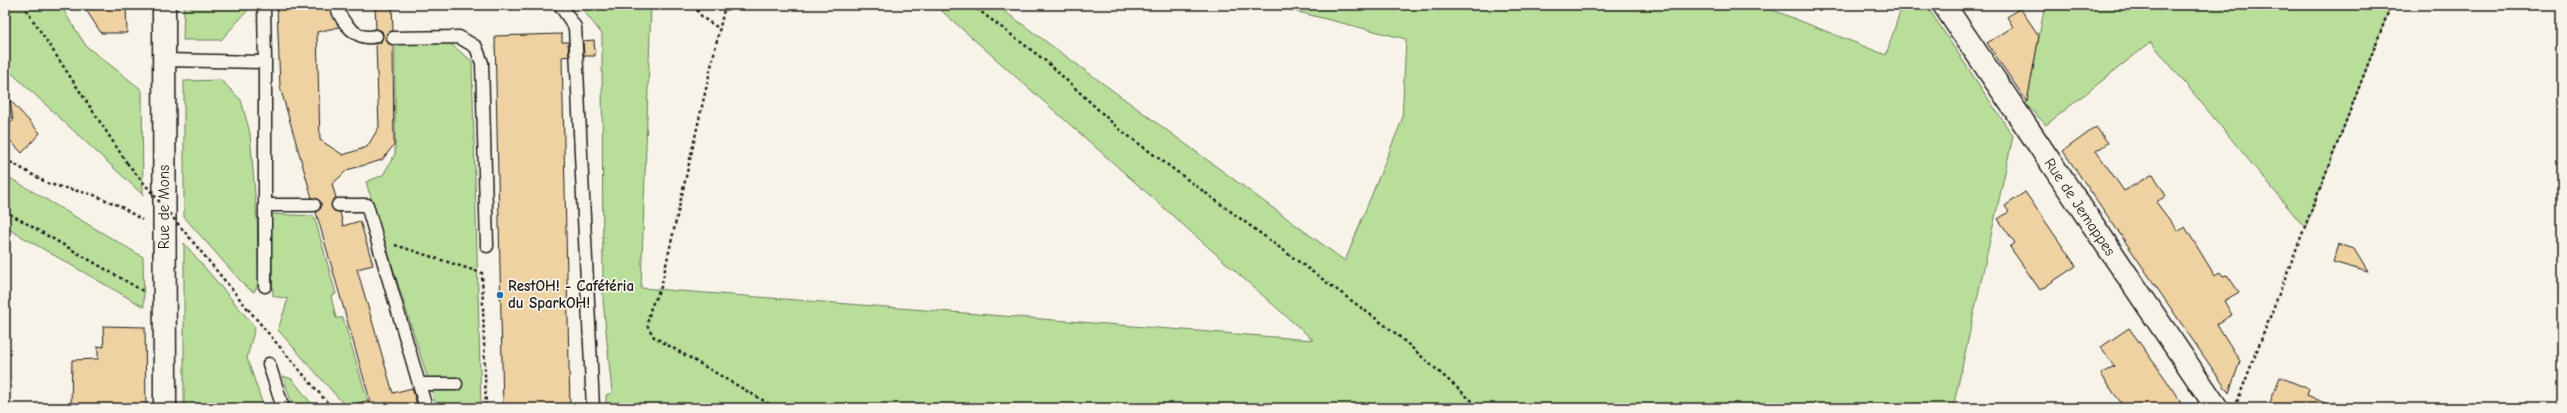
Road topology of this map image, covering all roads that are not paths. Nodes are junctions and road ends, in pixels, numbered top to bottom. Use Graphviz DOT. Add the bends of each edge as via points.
graph roads {
  1 [pos="164,5"];
  2 [pos="264,5"];
  3 [pos="336,5"];
  4 [pos="560,5"];
  5 [pos="1944,5"];
  6 [pos="376,36"];
  7 [pos="393,38"];
  8 [pos="164,60"];
  9 [pos="265,62"];
  10 [pos="265,205"];
  11 [pos="314,205"];
  12 [pos="338,205"];
  13 [pos="487,246"];
  14 [pos="265,286"];
  15 [pos="269,364"];
  16 [pos="419,384"];
  17 [pos="456,384"];
  18 [pos="165,408"];
  19 [pos="283,408"];
  20 [pos="426,408"];
  21 [pos="593,408"];
  22 [pos="2217,408"];
  1 -- 8 [label="street, Rue de Mons"];
  2 -- 9 [label="lane"];
  3 -- 6 [label="lane" via="345,23 357,34 368,38"];
  4 -- 21 [label="lane" via="575,28"];
  5 -- 22 [label="street, Rue de Jemappes"];
  7 -- 13 [label="lane" via="459,37 476,47 482,63"];
  8 -- 9 [label="lane"];
  8 -- 18 [label="street, Rue de Mons"];
  9 -- 10 [label="lane"];
  10 -- 11 [label="lane"];
  10 -- 14 [label="lane"];
  12 -- 16 [label="lane" via="368,205"];
  15 -- 19 [label="lane"];
  16 -- 17 [label="lane"];
  16 -- 20 [label="lane"];
}
